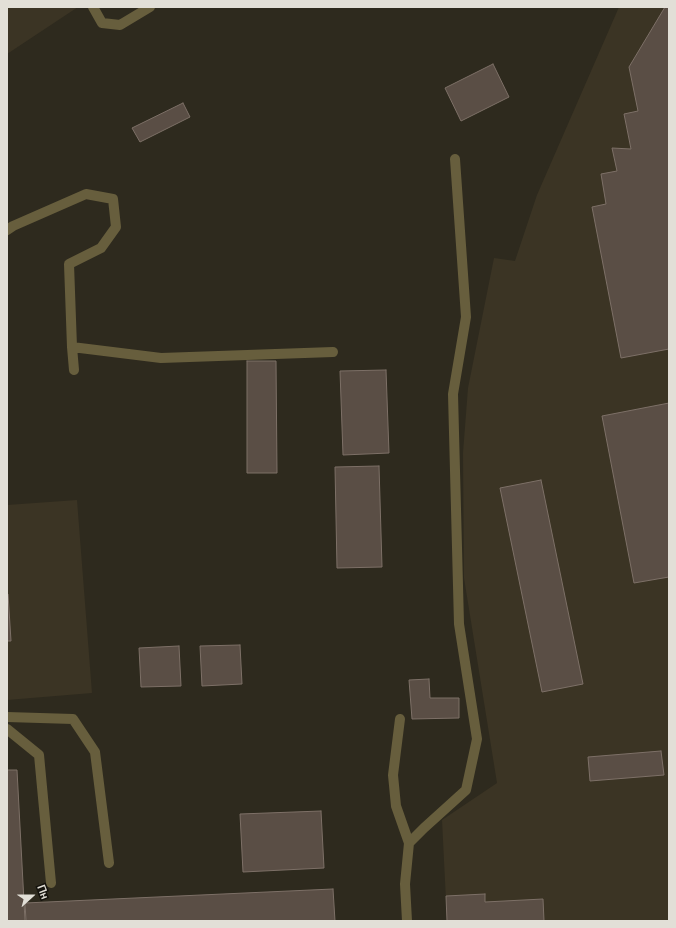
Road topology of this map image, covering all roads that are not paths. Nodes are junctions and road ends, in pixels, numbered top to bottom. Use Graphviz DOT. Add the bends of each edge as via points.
graph roads {
  1 [pos="93,7"];
  2 [pos="150,7"];
  3 [pos="455,159"];
  4 [pos="7,230"];
  5 [pos="72,347"];
  6 [pos="333,352"];
  7 [pos="74,370"];
  8 [pos="7,717"];
  9 [pos="400,719"];
  10 [pos="7,729"];
  11 [pos="409,843"];
  12 [pos="109,863"];
  13 [pos="51,883"];
  14 [pos="407,921"];
  1 -- 2 [label="lane" via="102,24 120,25"];
  3 -- 11 [label="lane" via="466,317 453,394 459,624 477,739 466,790"];
  4 -- 5 [label="lane" via="86,194 113,199 116,227 101,248 69,264"];
  5 -- 6 [label="lane" via="161,358"];
  5 -- 7 [label="lane"];
  8 -- 12 [label="lane" via="73,719 95,752"];
  9 -- 11 [label="lane" via="394,775 396,806"];
  10 -- 13 [label="lane" via="39,755"];
  11 -- 14 [label="lane"];
}
